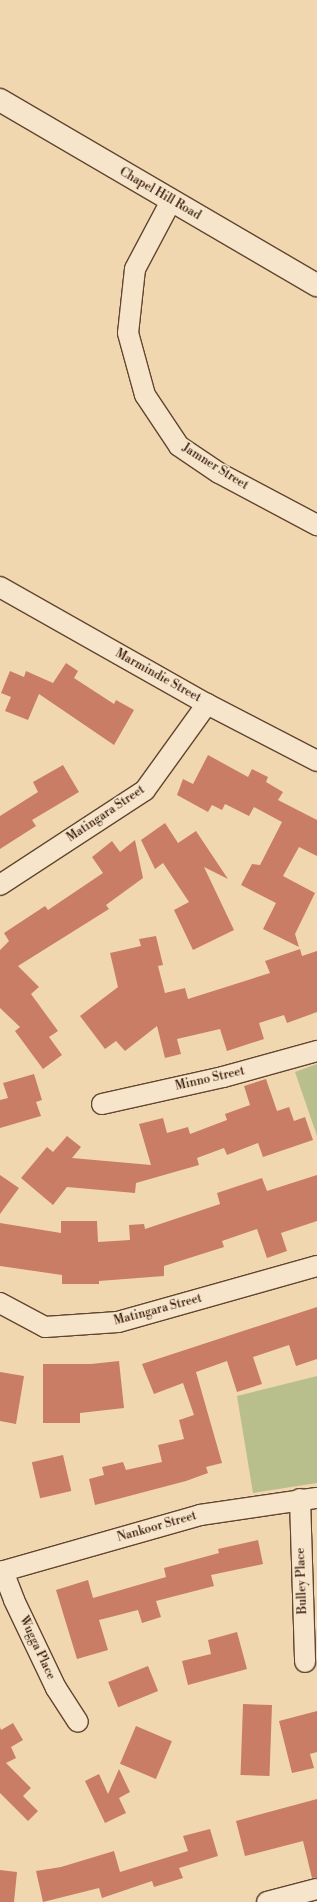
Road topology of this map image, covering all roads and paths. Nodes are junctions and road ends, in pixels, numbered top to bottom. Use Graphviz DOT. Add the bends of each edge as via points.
graph roads {
  1 [pos="1,100"];
  2 [pos="171,201"];
  3 [pos="317,285"];
  4 [pos="317,525"];
  5 [pos="0,587"];
  6 [pos="207,704"];
  7 [pos="317,761"];
  8 [pos="0,885"];
  9 [pos="317,1051"];
  10 [pos="102,1104"];
  11 [pos="317,1266"];
  12 [pos="0,1302"];
  13 [pos="308,1498"];
  14 [pos="2,1571"];
  15 [pos="304,1662"];
  16 [pos="78,1722"];
  17 [pos="317,1889"];
  18 [pos="267,1902"];
  1 -- 2 [label="main road, Chapel Hill Road"];
  2 -- 3 [label="main road, Chapel Hill Road"];
  2 -- 4 [label="street, Jamner Street" via="134,269 128,333 145,395 179,446 219,473"];
  5 -- 6 [label="street, Marmindie Street"];
  6 -- 7 [label="street, Marmindie Street"];
  6 -- 8 [label="street, Matingara Street" via="145,790"];
  9 -- 10 [label="street, Minno Street" via="223,1078"];
  11 -- 12 [label="street, Matingara Street" via="118,1322 45,1327"];
  13 -- 14 [label="street, Nankoor Street" via="200,1514"];
  13 -- 15 [label="street, Bulley Place"];
  14 -- 16 [label="street, Wugga Place" via="56,1688"];
  17 -- 18 [label="street"];
}
